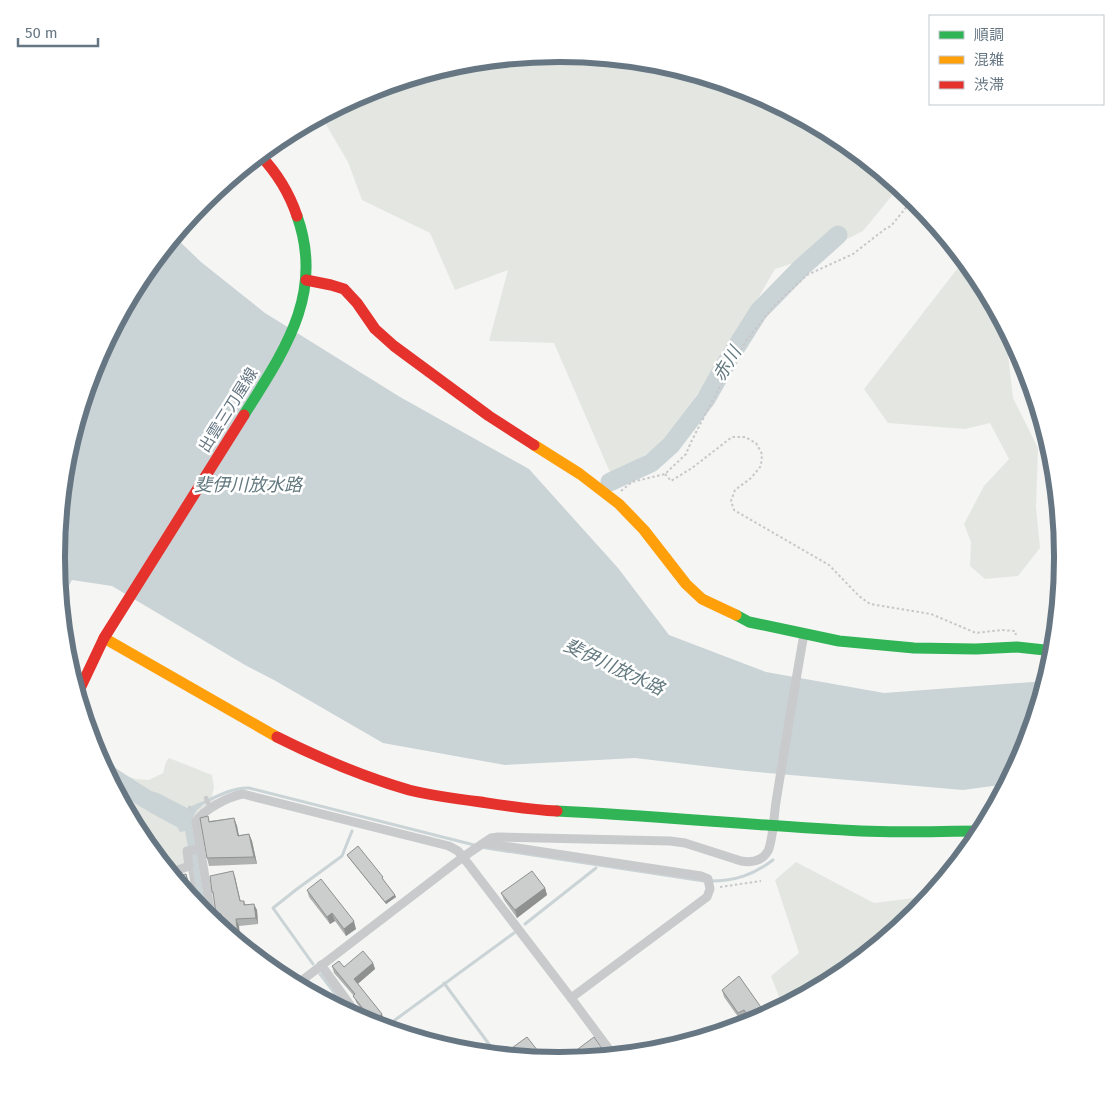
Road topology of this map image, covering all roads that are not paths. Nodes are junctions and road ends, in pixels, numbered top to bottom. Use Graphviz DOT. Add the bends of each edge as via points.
graph roads {
  1 [pos="265,160"];
  2 [pos="306,280"];
  3 [pos="804,634"];
  4 [pos="104,638"];
  5 [pos="1046,650"];
  6 [pos="81,686"];
  7 [pos="773,826"];
  8 [pos="972,831"];
  9 [pos="481,845"];
  10 [pos="195,850"];
  11 [pos="463,857"];
  12 [pos="190,865"];
  13 [pos="177,871"];
  14 [pos="195,892"];
  15 [pos="205,904"];
  16 [pos="321,965"];
  17 [pos="302,980"];
  18 [pos="571,998"];
  19 [pos="351,1006"];
  20 [pos="609,1049"];
  1 -- 2 [label="street, 出雲三刀屋線" via="281,180 300,223 307,261"];
  2 -- 3 [label="street" via="344,289 375,329 394,346 489,416 612,498 644,530 686,584 702,599 748,622"];
  2 -- 4 [label="street, 出雲三刀屋線" via="295,326 276,364"];
  3 -- 5 [label="street" via="839,641 914,648 1017,647"];
  3 -- 7 [label="street"];
  4 -- 6 [label="street, 出雲三刀屋線"];
  4 -- 7 [label="street" via="268,733 307,752 410,790 538,810"];
  7 -- 8 [label="street" via="863,831"];
  7 -- 9 [label="street" via="767,852 762,858 748,862 670,841 498,837"];
  9 -- 11 [label="street"];
  9 -- 18 [label="street" via="706,877 708,897"];
  10 -- 11 [label="street" via="196,822 208,803 243,794 449,846"];
  10 -- 12 [label="street" via="187,851"];
  10 -- 15 [label="street"];
  11 -- 16 [label="street"];
  11 -- 18 [label="street"];
  12 -- 13 [label="street"];
  12 -- 14 [label="lane"];
  16 -- 17 [label="street"];
  16 -- 19 [label="street"];
  18 -- 20 [label="street"];
}
